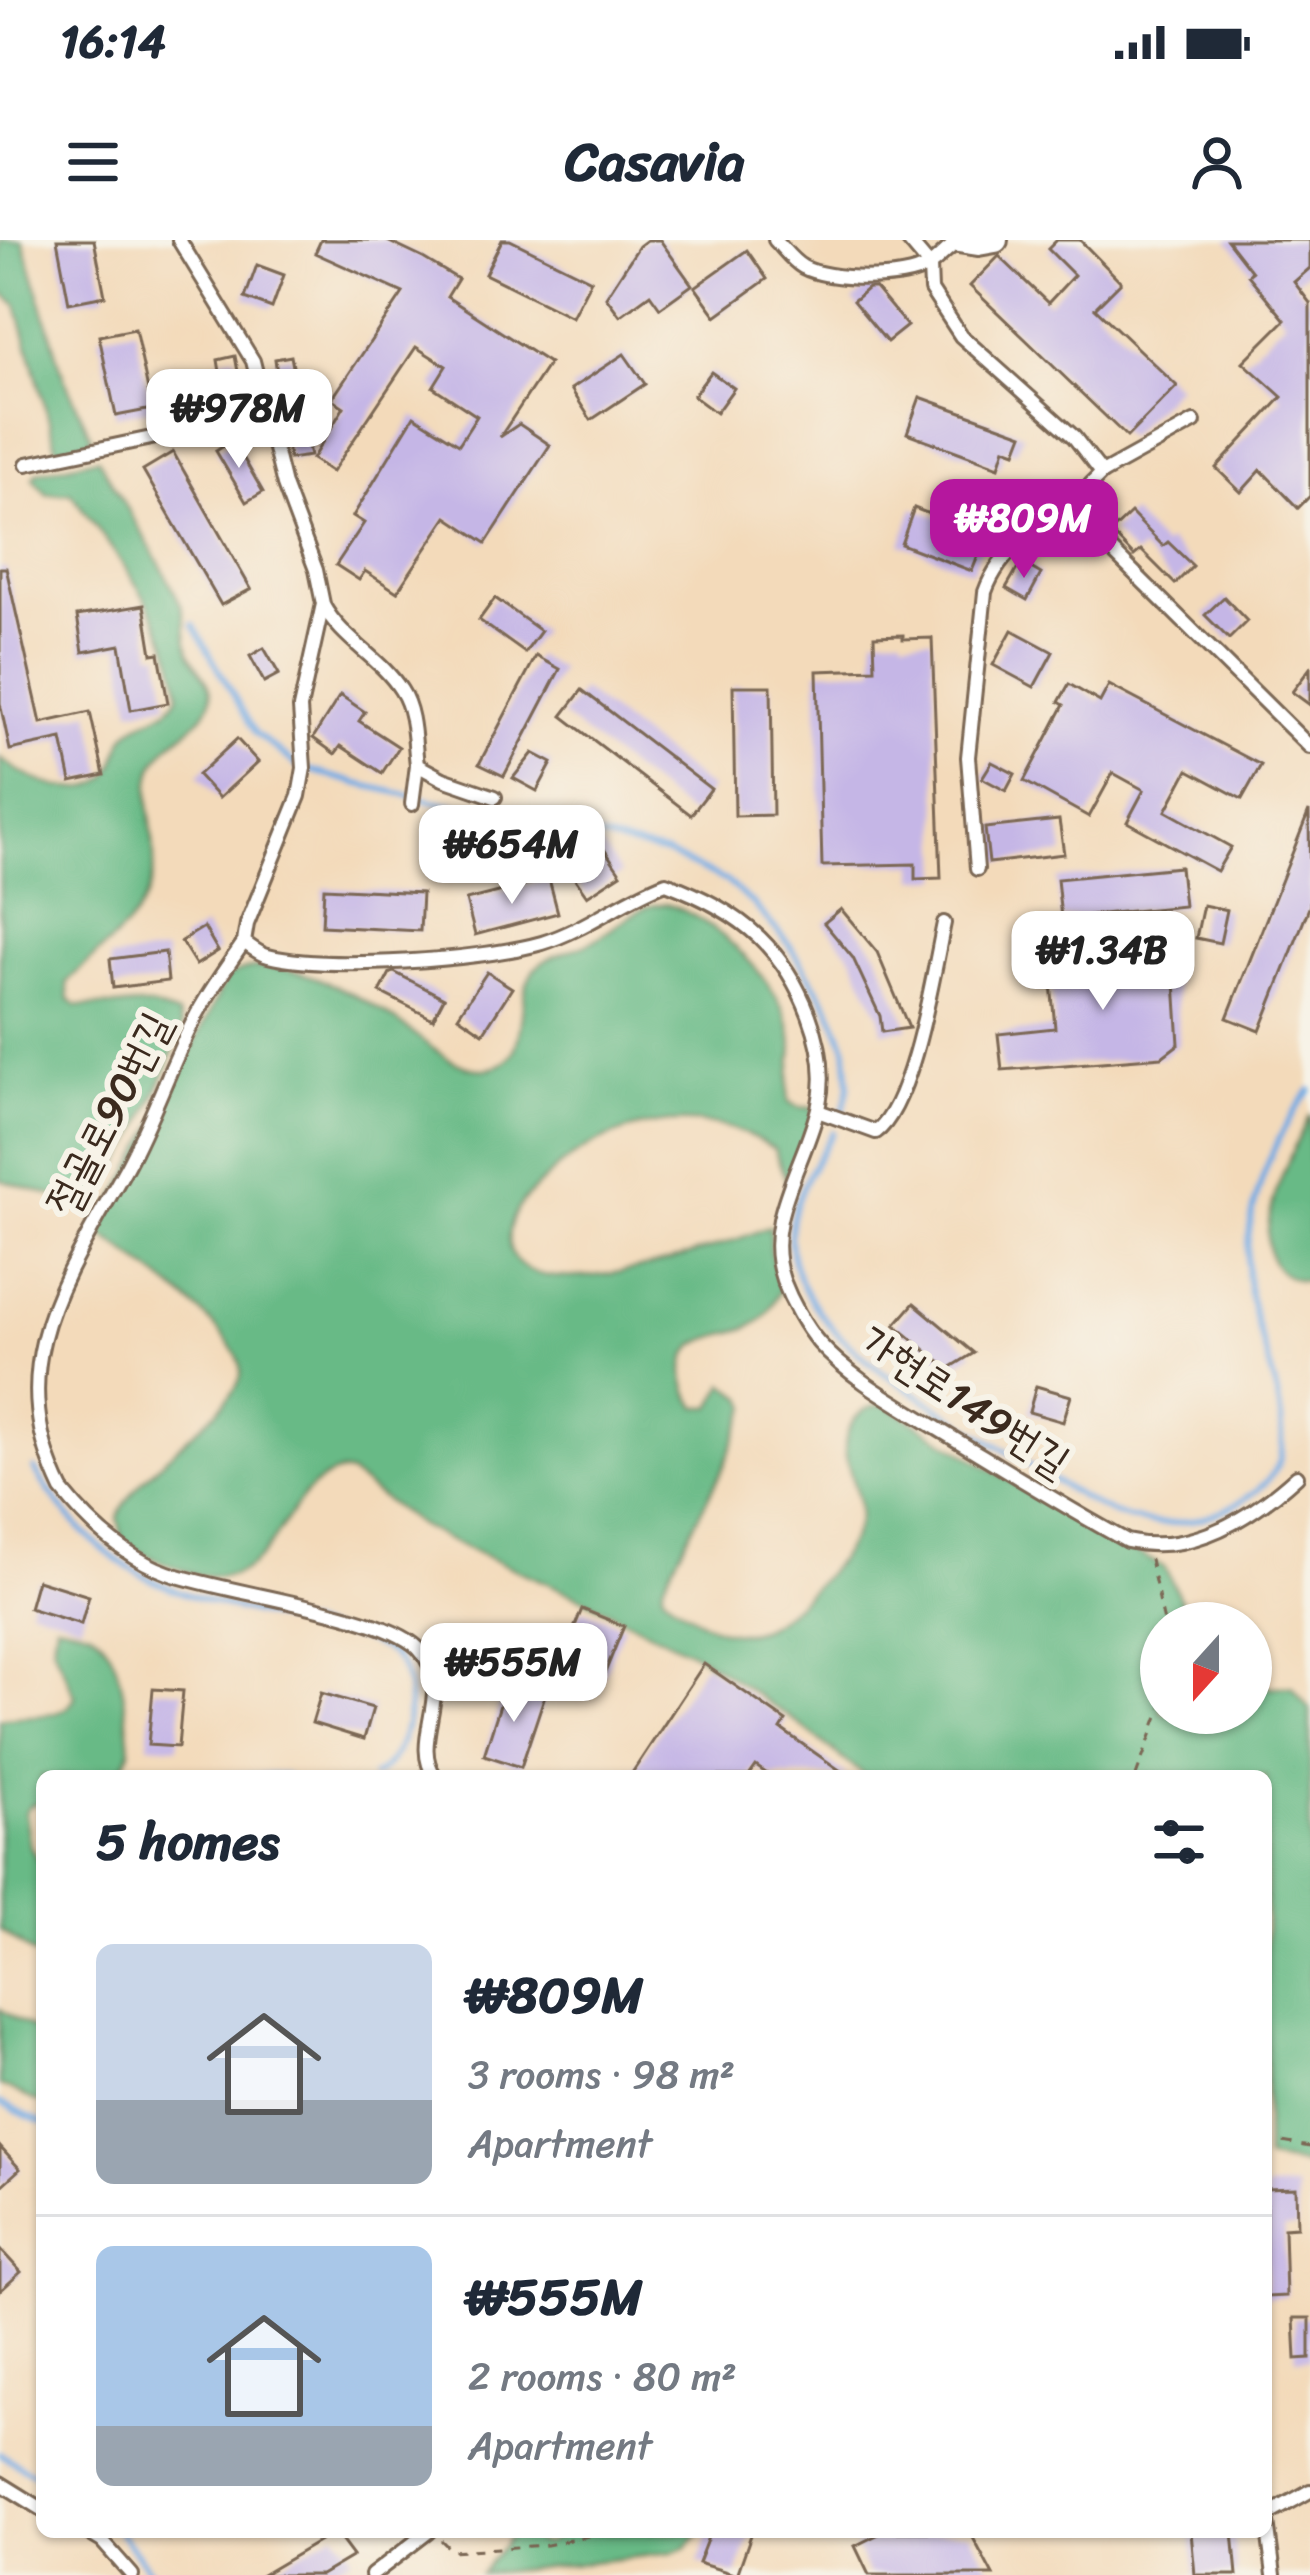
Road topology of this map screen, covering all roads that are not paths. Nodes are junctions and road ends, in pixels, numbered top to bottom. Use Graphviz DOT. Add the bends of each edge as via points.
graph roads {
  1 [pos="179,240"];
  2 [pos="775,240"];
  3 [pos="908,240"];
  4 [pos="995,240"];
  5 [pos="958,241"];
  6 [pos="930,266"];
  7 [pos="266,414"];
  8 [pos="1194,422"];
  9 [pos="27,464"];
  10 [pos="1102,473"];
  11 [pos="1079,503"];
  12 [pos="323,604"];
  13 [pos="1310,746"];
  14 [pos="417,765"];
  15 [pos="495,797"];
  16 [pos="412,804"];
  17 [pos="977,869"];
  18 [pos="944,923"];
  19 [pos="244,942"];
  20 [pos="818,1111"];
  21 [pos="29,1329"];
  22 [pos="25,1415"];
  23 [pos="1297,1476"];
  24 [pos="431,1770"];
  25 [pos="0,2483"];
  26 [pos="1310,2492"];
  27 [pos="36,2505"];
  28 [pos="1272,2512"];
  29 [pos="96,2538"];
  30 [pos="422,2538"];
  31 [pos="1269,2538"];
  32 [pos="132,2575"];
  33 [pos="372,2575"];
  34 [pos="1274,2575"];
  1 -- 7 [label="lane" via="253,361"];
  2 -- 6 [label="lane" via="795,262 829,275 908,274"];
  3 -- 6 [label="lane"];
  4 -- 5 [label="street"];
  5 -- 6 [label="lane"];
  6 -- 10 [label="lane" via="932,290 961,336 1074,437"];
  7 -- 9 [label="lane"];
  7 -- 12 [label="lane"];
  8 -- 10 [label="lane"];
  10 -- 11 [label="lane"];
  11 -- 13 [label="lane" via="1112,553"];
  11 -- 17 [label="lane" via="1033,531 985,592 968,757"];
  12 -- 14 [label="lane" via="401,690"];
  12 -- 19 [label="lane" via="300,708 299,796"];
  14 -- 15 [label="lane"];
  14 -- 16 [label="lane"];
  18 -- 20 [label="lane" via="912,1062 887,1125 865,1131"];
  19 -- 20 [label="lane, 가현로149번길" via="264,956 338,961 498,952 592,923 666,883 732,916 763,940 790,979 816,1034 823,1070"];
  19 -- 21 [label="lane, 절골로90번길" via="193,1021 125,1170"];
  20 -- 23 [label="lane, 가현로149번길" via="777,1239 782,1276 818,1342 852,1372 1082,1516 1147,1546 1222,1529"];
  22 -- 24 [label="lane" via="58,1485 117,1546 184,1578 359,1621 416,1645 434,1678"];
  25 -- 27 [label="lane"];
  26 -- 28 [label="lane"];
  29 -- 32 [label="lane"];
  30 -- 33 [label="lane"];
  31 -- 34 [label="lane"];
}
